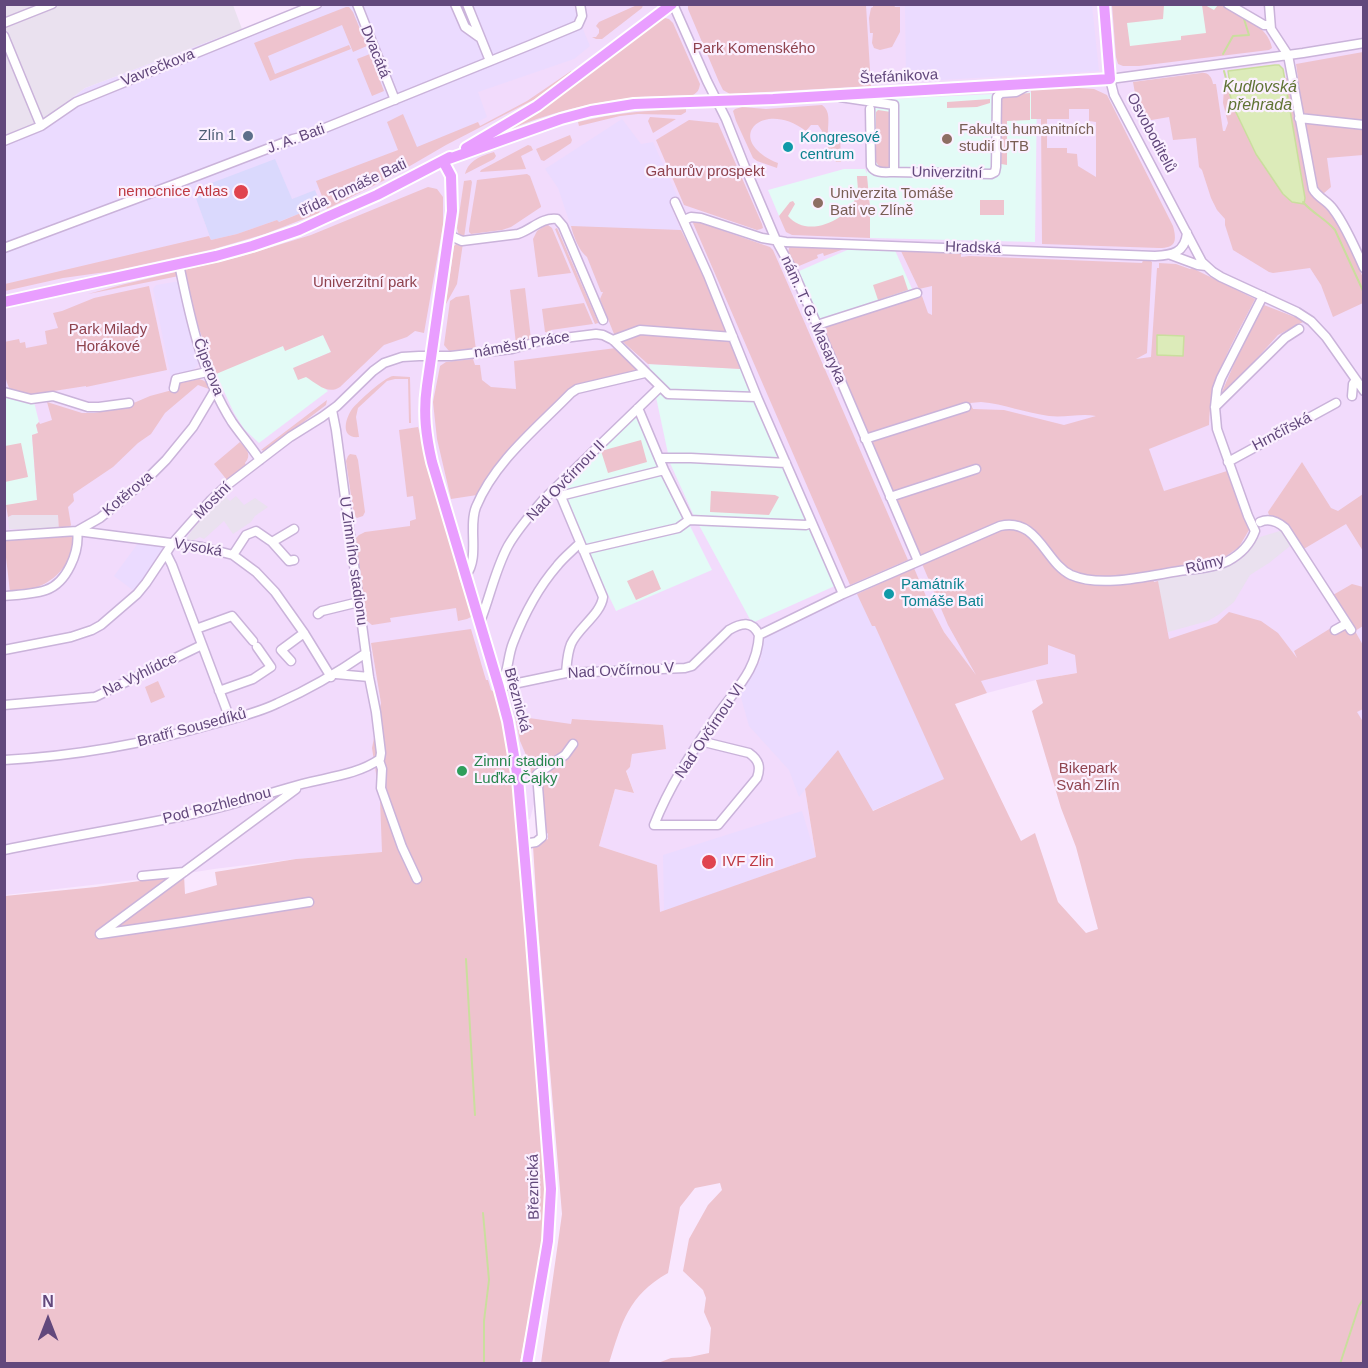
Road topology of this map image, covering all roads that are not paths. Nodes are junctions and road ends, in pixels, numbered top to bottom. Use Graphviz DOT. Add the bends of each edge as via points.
graph roads {
  1 [pos="52,4"];
  2 [pos="316,4"];
  3 [pos="357,4"];
  4 [pos="455,4"];
  5 [pos="466,4"];
  6 [pos="580,4"];
  7 [pos="672,4"];
  8 [pos="1104,4"];
  9 [pos="1228,4"];
  10 [pos="1269,4"];
  11 [pos="4,23"];
  12 [pos="1270,25"];
  13 [pos="4,36"];
  14 [pos="480,37"];
  15 [pos="1364,43"];
  16 [pos="1288,55"];
  17 [pos="490,61"];
  18 [pos="1110,79"];
  19 [pos="1032,84"];
  20 [pos="831,96"];
  21 [pos="395,100"];
  22 [pos="717,101"];
  23 [pos="870,109"];
  24 [pos="1299,118"];
  25 [pos="1364,124"];
  26 [pos="41,126"];
  27 [pos="4,141"];
  28 [pos="444,161"];
  29 [pos="894,172"];
  30 [pos="675,202"];
  31 [pos="684,220"];
  32 [pos="1187,233"];
  33 [pos="449,235"];
  34 [pos="776,240"];
  35 [pos="4,248"];
  36 [pos="1171,255"];
  37 [pos="179,264"];
  38 [pos="1206,266"];
  39 [pos="1364,268"];
  40 [pos="917,293"];
  41 [pos="1263,296"];
  42 [pos="4,302"];
  43 [pos="603,320"];
  44 [pos="817,325"];
  45 [pos="1299,329"];
  46 [pos="733,337"];
  47 [pos="613,340"];
  48 [pos="431,356"];
  49 [pos="207,372"];
  50 [pos="645,373"];
  51 [pos="1356,380"];
  52 [pos="660,387"];
  53 [pos="174,388"];
  54 [pos="215,390"];
  55 [pos="1364,391"];
  56 [pos="4,392"];
  57 [pos="1352,396"];
  58 [pos="758,397"];
  59 [pos="1336,403"];
  60 [pos="129,404"];
  61 [pos="966,407"];
  62 [pos="1215,407"];
  63 [pos="638,408"];
  64 [pos="332,410"];
  65 [pos="865,439"];
  66 [pos="659,458"];
  67 [pos="260,459"];
  68 [pos="1228,462"];
  69 [pos="786,464"];
  70 [pos="976,469"];
  71 [pos="664,470"];
  72 [pos="559,491"];
  73 [pos="890,497"];
  74 [pos="689,520"];
  75 [pos="1260,522"];
  76 [pos="811,523"];
  77 [pos="294,529"];
  78 [pos="77,531"];
  79 [pos="6,536"];
  80 [pos="272,542"];
  81 [pos="172,544"];
  82 [pos="581,547"];
  83 [pos="166,553"];
  84 [pos="233,555"];
  85 [pos="294,560"];
  86 [pos="918,561"];
  87 [pos="466,575"];
  88 [pos="843,594"];
  89 [pos="4,596"];
  90 [pos="359,602"];
  91 [pos="318,614"];
  92 [pos="480,622"];
  93 [pos="196,629"];
  94 [pos="1335,630"];
  95 [pos="304,633"];
  96 [pos="759,634"];
  97 [pos="202,645"];
  98 [pos="4,650"];
  99 [pos="366,653"];
  100 [pos="291,661"];
  101 [pos="566,673"];
  102 [pos="333,675"];
  103 [pos="369,677"];
  104 [pos="499,687"];
  105 [pos="219,691"];
  106 [pos="4,705"];
  107 [pos="230,719"];
  108 [pos="700,741"];
  109 [pos="573,744"];
  110 [pos="4,760"];
  111 [pos="379,760"];
  112 [pos="304,783"];
  113 [pos="524,844"];
  114 [pos="4,849"];
  115 [pos="185,872"];
  116 [pos="142,876"];
  117 [pos="417,879"];
  118 [pos="309,902"];
  119 [pos="527,1364"];
  1 -- 11 [label="street"];
  2 -- 26 [label="street, Vavrečkova" via="76,102"];
  3 -- 21 [label="street, Dvacátá"];
  4 -- 14 [label="street" via="465,27"];
  5 -- 14 [label="street"];
  6 -- 17 [label="street, J. A. Bati" via="582,18 578,24"];
  7 -- 22 [label="street, nám. T. G. Masaryka"];
  7 -- 28 [label="main road, třída Tomáše Bati" via="537,106"];
  8 -- 18 [label="main road, Osvoboditelů"];
  9 -- 12 [label="street"];
  10 -- 12 [label="street"];
  12 -- 16 [label="street"];
  13 -- 26 [label="street"];
  14 -- 17 [label="street"];
  15 -- 16 [label="street, Štefánikova"];
  16 -- 18 [label="street, Štefánikova"];
  16 -- 24 [label="street"];
  17 -- 21 [label="street, J. A. Bati"];
  18 -- 19 [label="main road, Štefánikova"];
  18 -- 32 [label="street, Osvoboditelů" via="1114,94"];
  19 -- 20 [label="main road, Štefánikova"];
  19 -- 29 [label="street, Univerzitní" via="998,96 993,173"];
  20 -- 22 [label="main road, Štefánikova"];
  20 -- 29 [label="street, Univerzitní" via="894,105"];
  21 -- 35 [label="street, J. A. Bati"];
  22 -- 28 [label="main road, Štefánikova" via="634,104 591,111"];
  22 -- 34 [label="street, nám. T. G. Masaryka"];
  23 -- 29 [label="street, Univerzitní" via="871,166 873,170"];
  24 -- 25 [label="street"];
  24 -- 39 [label="street" via="1314,189 1338,216"];
  26 -- 27 [label="street, Vavrečkova"];
  28 -- 33 [label="main road, Březnická" via="452,182"];
  28 -- 37 [label="main road, třída Tomáše Bati" via="299,230"];
  30 -- 31 [label="street"];
  31 -- 34 [label="street, Hradská" via="701,218"];
  31 -- 46 [label="street"];
  32 -- 36 [label="street" via="1183,246"];
  32 -- 38 [label="street, Hradská"];
  33 -- 43 [label="street" via="462,241 504,236 525,232 546,219 557,219"];
  33 -- 48 [label="main road, Březnická"];
  34 -- 36 [label="street, Hradská"];
  34 -- 44 [label="street, nám. T. G. Masaryka"];
  36 -- 38 [label="street, Hradská"];
  37 -- 42 [label="main road, třída Tomáše Bati"];
  37 -- 49 [label="street, Čiperova"];
  38 -- 41 [label="street, Hradská"];
  40 -- 44 [label="street"];
  41 -- 51 [label="street, Hradská" via="1311,321"];
  41 -- 62 [label="street, Růmy" via="1221,378"];
  44 -- 65 [label="street, nám. T. G. Masaryka"];
  45 -- 62 [label="street"];
  46 -- 47 [label="street" via="640,330"];
  46 -- 58 [label="street"];
  47 -- 48 [label="street, náměstí Práce" via="588,334 512,349"];
  47 -- 50 [label="street"];
  48 -- 64 [label="street, Mostní" via="402,357 384,363"];
  48 -- 87 [label="main road, Březnická" via="425,404 427,440"];
  49 -- 53 [label="street" via="176,379"];
  49 -- 54 [label="street, Čiperova"];
  50 -- 52 [label="street"];
  50 -- 87 [label="street" via="577,389 513,450 475,510 472,560"];
  51 -- 55 [label="street, Hradská"];
  51 -- 57 [label="street"];
  52 -- 58 [label="street" via="668,394"];
  52 -- 63 [label="street, Nad Ovčírnou II"];
  54 -- 67 [label="street, Čiperova" via="232,422"];
  54 -- 78 [label="street, Kotěrova" via="193,427 166,460 123,500"];
  56 -- 60 [label="street" via="31,399 53,396 88,407"];
  58 -- 69 [label="street"];
  59 -- 68 [label="street, Hrnčířská"];
  61 -- 65 [label="street"];
  62 -- 68 [label="street, Růmy" via="1217,429"];
  63 -- 66 [label="street"];
  63 -- 72 [label="street, Nad Ovčírnou II"];
  64 -- 67 [label="street, Mostní"];
  64 -- 90 [label="street, U Zimního stadionu"];
  65 -- 73 [label="street, nám. T. G. Masaryka"];
  66 -- 69 [label="street"];
  66 -- 71 [label="street"];
  67 -- 81 [label="street, Mostní" via="218,493"];
  68 -- 86 [label="street, Růmy" via="1255,531 1245,548 1220,564 1126,579 1088,579 1066,572 1033,536 1007,524"];
  69 -- 76 [label="street"];
  70 -- 73 [label="street"];
  71 -- 72 [label="street"];
  71 -- 74 [label="street"];
  72 -- 82 [label="street"];
  72 -- 92 [label="street, Nad Ovčírnou II" via="531,514 508,546"];
  73 -- 86 [label="street, nám. T. G. Masaryka"];
  74 -- 76 [label="street"];
  74 -- 82 [label="street" via="678,528"];
  75 -- 94 [label="street" via="1266,519 1285,528 1349,627"];
  76 -- 88 [label="street"];
  77 -- 80 [label="street"];
  78 -- 79 [label="street, Kotěrova"];
  78 -- 81 [label="street, Vysoká"];
  78 -- 89 [label="street" via="78,544 70,566 54,586"];
  80 -- 84 [label="street" via="256,531 246,535"];
  80 -- 85 [label="street" via="289,561"];
  81 -- 83 [label="street, Mostní"];
  81 -- 84 [label="street, Vysoká"];
  82 -- 101 [label="street" via="603,600 572,642"];
  82 -- 104 [label="street" via="557,566 539,591 514,640 506,677"];
  83 -- 93 [label="street"];
  83 -- 98 [label="street, Mostní" via="137,594 92,630"];
  84 -- 95 [label="street, Vysoká" via="269,585"];
  86 -- 88 [label="street"];
  87 -- 92 [label="main road, Březnická"];
  88 -- 96 [label="street"];
  90 -- 91 [label="street"];
  90 -- 99 [label="street, U Zimního stadionu"];
  92 -- 104 [label="main road, Březnická"];
  93 -- 97 [label="street"];
  93 -- 105 [label="street" via="232,616 271,667 253,679"];
  95 -- 100 [label="street" via="282,650"];
  95 -- 102 [label="street, Vysoká"];
  96 -- 101 [label="street, Nad Ovčírnou V" via="751,624 735,626 685,668"];
  96 -- 108 [label="street, Nad Ovčírnou VI" via="750,670"];
  97 -- 105 [label="street"];
  97 -- 106 [label="street, Na Vyhlídce" via="95,697"];
  99 -- 102 [label="street, Bratří Sousedíků"];
  99 -- 103 [label="street, U Zimního stadionu"];
  101 -- 104 [label="street, Nad Ovčírnou V"];
  102 -- 103 [label="street"];
  102 -- 107 [label="street, Bratří Sousedíků" via="276,705"];
  103 -- 111 [label="street, U Zimního stadionu"];
  104 -- 113 [label="main road, Březnická" via="516,763"];
  105 -- 107 [label="street"];
  107 -- 110 [label="street, Bratří Sousedíků" via="123,746"];
  108 -- 108 [label="street, Nad Ovčírnou VI" via="749,753 758,763 757,778 718,825 654,825 662,804"];
  109 -- 113 [label="street" via="565,755 537,774 542,837"];
  111 -- 112 [label="street, Pod Rozhlednou" via="355,771"];
  111 -- 117 [label="street" via="381,788"];
  112 -- 114 [label="street, Pod Rozhlednou" via="192,814"];
  112 -- 115 [label="street"];
  113 -- 119 [label="main road, Březnická" via="551,1189 548,1241"];
  115 -- 116 [label="street"];
  115 -- 118 [label="street" via="104,931"];
}
